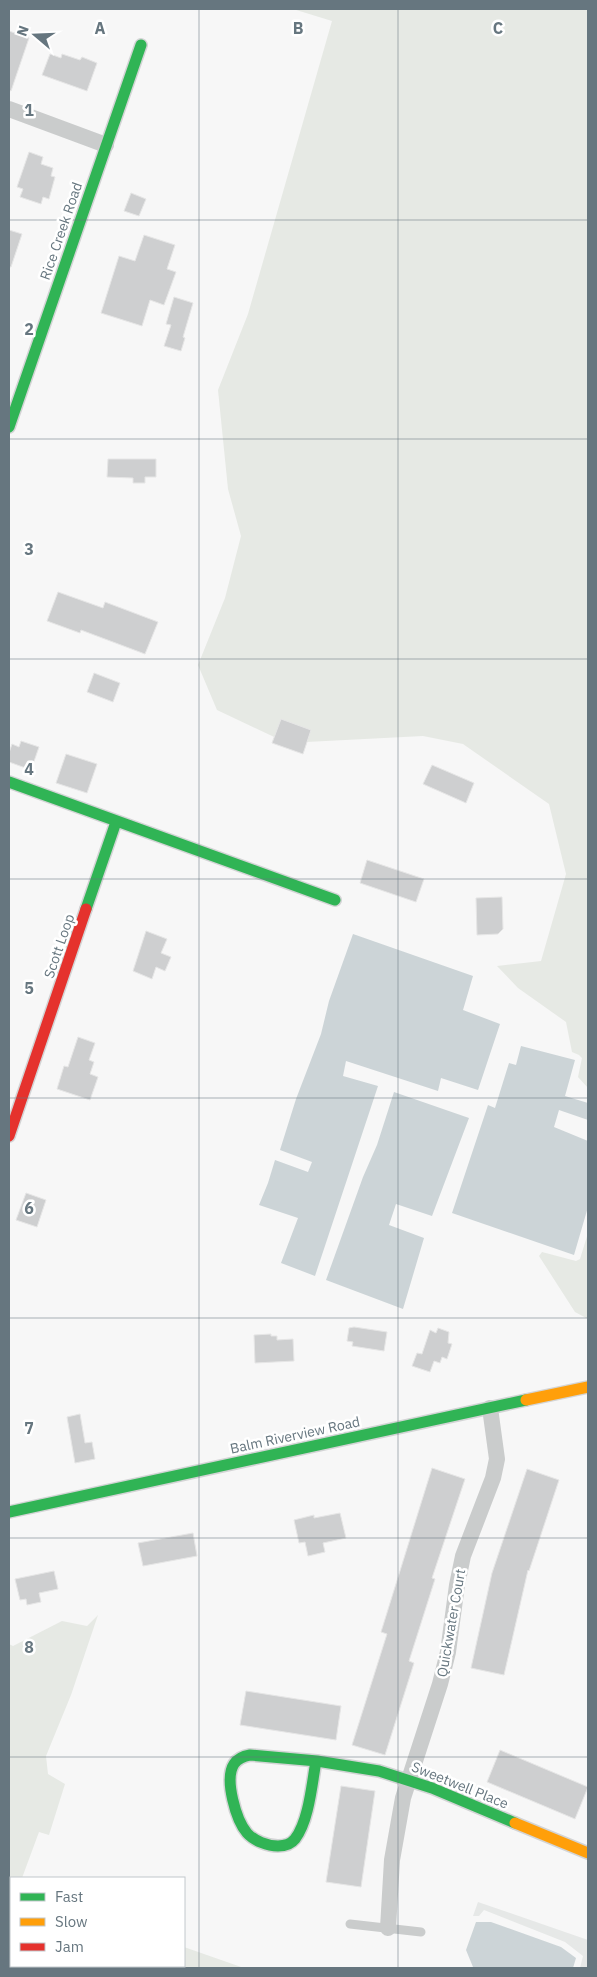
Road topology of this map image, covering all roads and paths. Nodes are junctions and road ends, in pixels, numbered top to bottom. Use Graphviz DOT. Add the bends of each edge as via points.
graph roads {
  1 [pos="141,45"];
  2 [pos="9,109"];
  3 [pos="106,145"];
  4 [pos="9,427"];
  5 [pos="9,782"];
  6 [pos="116,822"];
  7 [pos="335,900"];
  8 [pos="9,1136"];
  9 [pos="588,1387"];
  10 [pos="490,1408"];
  11 [pos="9,1512"];
  12 [pos="316,1761"];
  13 [pos="408,1780"];
  14 [pos="588,1853"];
  15 [pos="350,1924"];
  16 [pos="388,1928"];
  17 [pos="421,1932"];
  1 -- 3 [label="street, Rice Creek Road"];
  2 -- 3 [label="street"];
  3 -- 4 [label="street, Rice Creek Road"];
  5 -- 6 [label="street"];
  6 -- 7 [label="street"];
  6 -- 8 [label="street, Scott Loop"];
  9 -- 10 [label="street, Balm Riverview Road"];
  10 -- 11 [label="street, Balm Riverview Road"];
  10 -- 13 [label="street, Quickwater Court" via="497,1459 493,1478 463,1556 448,1652"];
  12 -- 12 [label="street, Sweetwell Place" via="256,1756 235,1762 230,1782 238,1816 246,1832 273,1846 295,1840 302,1827"];
  12 -- 13 [label="street, Sweetwell Place"];
  13 -- 14 [label="street, Sweetwell Place"];
  13 -- 16 [label="street, Quickwater Court" via="395,1838"];
  15 -- 16 [label="lane"];
  16 -- 17 [label="lane"];
}
